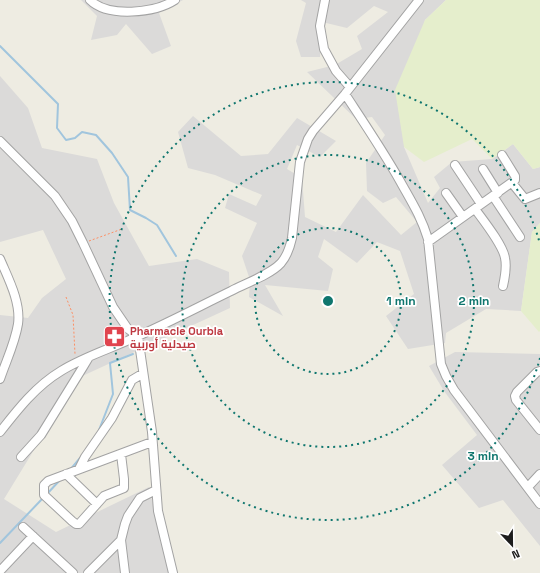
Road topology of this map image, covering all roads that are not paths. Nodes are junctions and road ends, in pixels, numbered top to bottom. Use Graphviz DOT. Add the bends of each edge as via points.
graph roads {
  1 [pos="90,0"];
  2 [pos="175,0"];
  3 [pos="326,0"];
  4 [pos="419,0"];
  5 [pos="161,3"];
  6 [pos="350,87"];
  7 [pos="345,94"];
  8 [pos="0,141"];
  9 [pos="502,155"];
  10 [pos="455,165"];
  11 [pos="483,169"];
  12 [pos="512,183"];
  13 [pos="446,193"];
  14 [pos="540,193"];
  15 [pos="495,194"];
  16 [pos="478,207"];
  17 [pos="464,217"];
  18 [pos="520,237"];
  19 [pos="428,242"];
  20 [pos="0,259"];
  21 [pos="503,286"];
  22 [pos="138,336"];
  23 [pos="89,357"];
  24 [pos="540,371"];
  25 [pos="142,374"];
  26 [pos="0,379"];
  27 [pos="540,430"];
  28 [pos="0,432"];
  29 [pos="152,442"];
  30 [pos="121,454"];
  31 [pos="21,457"];
  32 [pos="79,469"];
  33 [pos="66,474"];
  34 [pos="540,474"];
  35 [pos="528,487"];
  36 [pos="156,490"];
  37 [pos="97,504"];
  38 [pos="540,504"];
  39 [pos="23,527"];
  40 [pos="34,536"];
  41 [pos="121,540"];
  42 [pos="0,571"];
  43 [pos="73,573"];
  44 [pos="88,573"];
  45 [pos="125,573"];
  46 [pos="173,573"];
  1 -- 5 [label="street" via="108,10 128,12"];
  2 -- 5 [label="street"];
  3 -- 6 [label="street" via="320,26 324,49 336,71"];
  4 -- 6 [label="street"];
  6 -- 7 [label="street"];
  7 -- 19 [label="street" via="414,204"];
  7 -- 22 [label="street" via="313,130 304,150 300,162 292,238 281,262 272,270"];
  8 -- 22 [label="street" via="55,196 72,221 113,307 128,329"];
  9 -- 12 [label="street" via="515,176"];
  10 -- 16 [label="street"];
  11 -- 15 [label="street"];
  12 -- 14 [label="street" via="525,199"];
  12 -- 15 [label="street"];
  13 -- 17 [label="street"];
  15 -- 16 [label="street"];
  15 -- 18 [label="street"];
  16 -- 17 [label="street"];
  16 -- 21 [label="street" via="505,256"];
  17 -- 19 [label="street"];
  19 -- 35 [label="street" via="441,364 454,390"];
  20 -- 26 [label="street" via="18,310 18,323"];
  22 -- 23 [label="street"];
  22 -- 25 [label="street"];
  23 -- 28 [label="street" via="53,376 33,392"];
  23 -- 31 [label="street" via="41,435"];
  24 -- 27 [label="street" via="515,396"];
  25 -- 29 [label="street"];
  25 -- 32 [label="street" via="132,380 112,418"];
  29 -- 30 [label="street"];
  29 -- 36 [label="street"];
  30 -- 32 [label="street"];
  30 -- 37 [label="street" via="124,488 104,496"];
  32 -- 33 [label="street"];
  33 -- 37 [label="street"];
  33 -- 37 [label="street" via="48,481 44,485 44,495 76,524 82,522"];
  34 -- 35 [label="street"];
  35 -- 38 [label="street"];
  36 -- 41 [label="street" via="140,498 133,508 126,520"];
  36 -- 46 [label="street" via="158,511"];
  39 -- 40 [label="street"];
  40 -- 42 [label="street"];
  40 -- 43 [label="street"];
  41 -- 44 [label="street"];
  41 -- 45 [label="street"];
}
